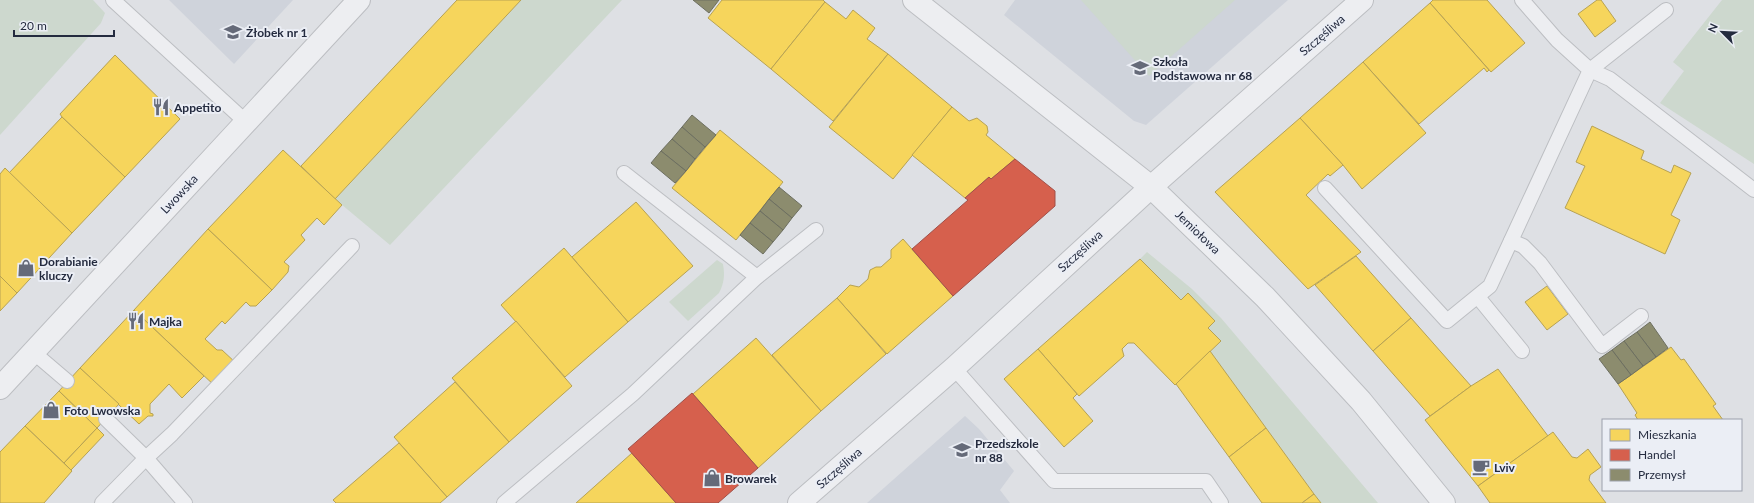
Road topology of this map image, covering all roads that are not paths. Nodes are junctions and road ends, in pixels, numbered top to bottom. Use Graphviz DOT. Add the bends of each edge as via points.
graph roads {
  1 [pos="113,0"];
  2 [pos="359,0"];
  3 [pos="914,0"];
  4 [pos="1362,0"];
  5 [pos="1522,0"];
  6 [pos="1666,10"];
  7 [pos="1590,70"];
  8 [pos="246,122"];
  9 [pos="624,173"];
  10 [pos="1151,187"];
  11 [pos="1325,188"];
  12 [pos="1754,190"];
  13 [pos="816,230"];
  14 [pos="1511,241"];
  15 [pos="352,246"];
  16 [pos="757,277"];
  17 [pos="1478,297"];
  18 [pos="1641,316"];
  19 [pos="33,352"];
  20 [pos="1522,352"];
  21 [pos="954,368"];
  22 [pos="67,381"];
  23 [pos="0,388"];
  24 [pos="106,419"];
  25 [pos="146,458"];
  26 [pos="102,503"];
  27 [pos="185,503"];
  28 [pos="504,503"];
  29 [pos="799,503"];
  30 [pos="1221,503"];
  31 [pos="1444,503"];
  1 -- 8 [label="lane"];
  2 -- 8 [label="street, Lwowska"];
  3 -- 10 [label="street, Jemiołowa"];
  4 -- 10 [label="street, Szczęśliwa"];
  5 -- 7 [label="lane" via="1557,40"];
  6 -- 7 [label="lane"];
  7 -- 12 [label="lane" via="1610,79"];
  7 -- 14 [label="lane"];
  8 -- 19 [label="street, Lwowska"];
  9 -- 16 [label="lane"];
  10 -- 21 [label="street, Szczęśliwa"];
  10 -- 31 [label="street, Jemiołowa" via="1265,297 1350,390"];
  11 -- 17 [label="lane" via="1447,321"];
  13 -- 16 [label="lane"];
  14 -- 17 [label="lane" via="1490,286"];
  14 -- 18 [label="lane" via="1523,246 1540,263 1602,346"];
  15 -- 25 [label="lane"];
  16 -- 28 [label="lane" via="633,394"];
  17 -- 20 [label="lane"];
  19 -- 22 [label="lane"];
  19 -- 23 [label="street, Lwowska"];
  21 -- 29 [label="street, Szczęśliwa"];
  21 -- 30 [label="lane" via="1054,481 1206,481"];
  24 -- 25 [label="lane"];
  25 -- 26 [label="lane"];
  25 -- 27 [label="lane"];
}
